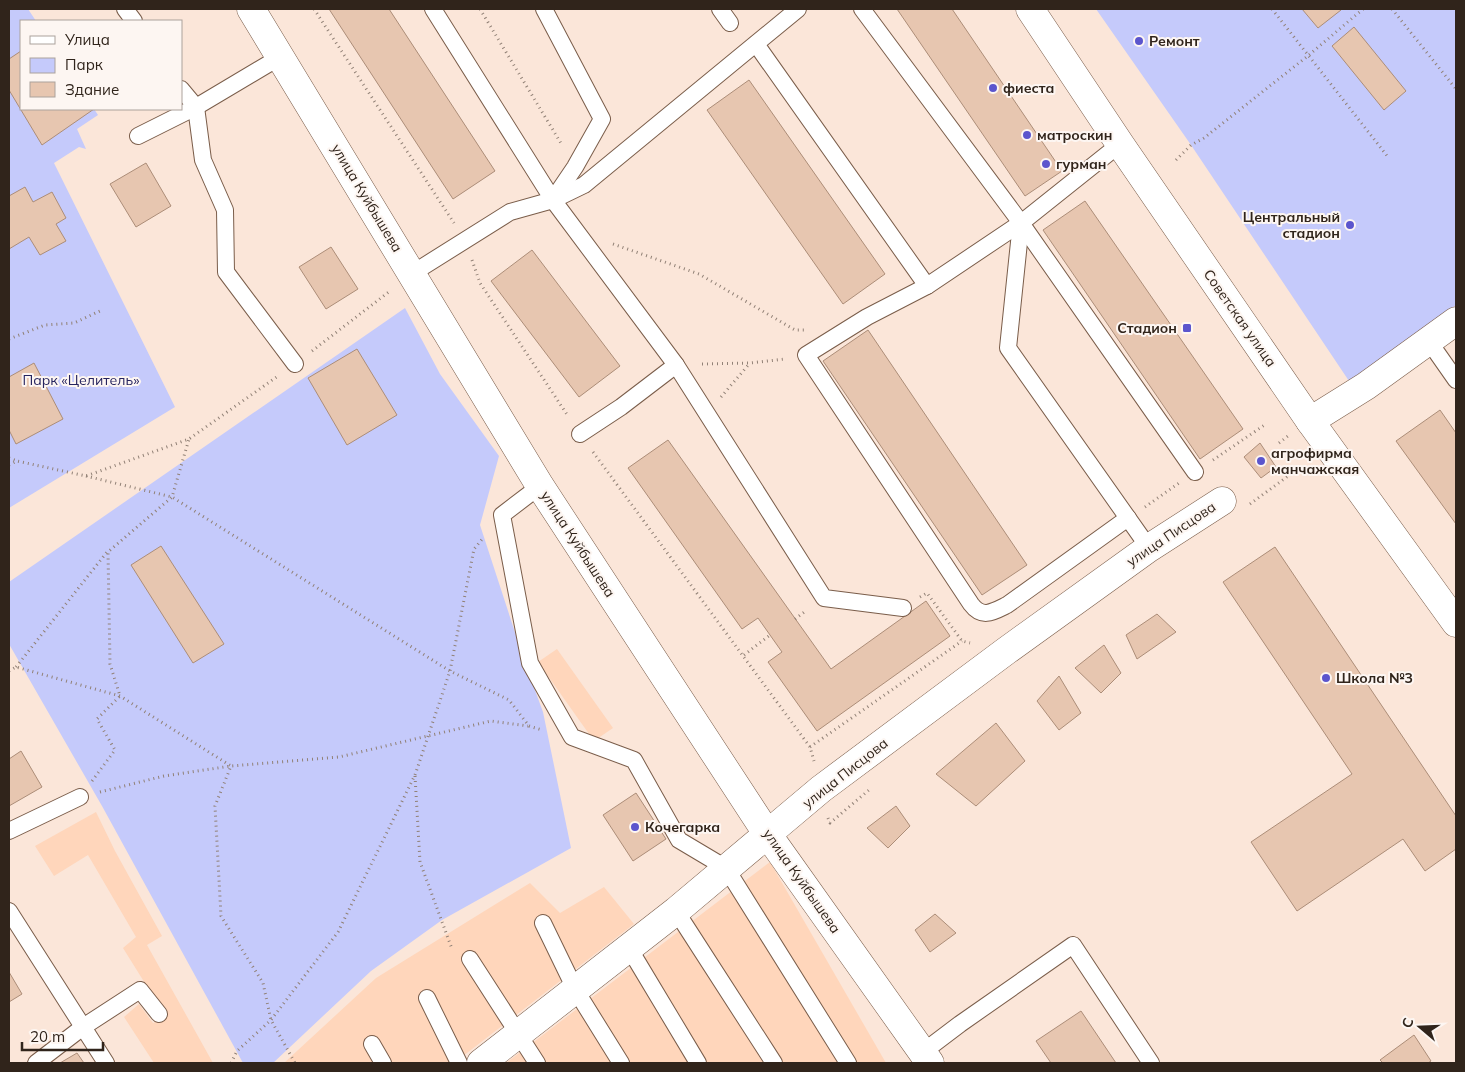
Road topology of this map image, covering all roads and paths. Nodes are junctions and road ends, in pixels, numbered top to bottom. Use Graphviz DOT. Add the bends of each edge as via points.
graph roads {
  1 [pos="125,9"];
  2 [pos="251,9"];
  3 [pos="314,9"];
  4 [pos="433,9"];
  5 [pos="480,9"];
  6 [pos="544,9"];
  7 [pos="720,9"];
  8 [pos="798,9"];
  9 [pos="862,9"];
  10 [pos="1030,9"];
  11 [pos="1272,9"];
  12 [pos="1363,9"];
  13 [pos="1392,9"];
  14 [pos="133,20"];
  15 [pos="730,23"];
  16 [pos="756,44"];
  17 [pos="1309,55"];
  18 [pos="280,57"];
  19 [pos="1456,89"];
  20 [pos="182,90"];
  21 [pos="196,107"];
  22 [pos="138,136"];
  23 [pos="1120,144"];
  24 [pos="1388,157"];
  25 [pos="1176,160"];
  26 [pos="575,167"];
  27 [pos="553,200"];
  28 [pos="1021,223"];
  29 [pos="466,240"];
  30 [pos="595,256"];
  31 [pos="413,273"];
  32 [pos="927,286"];
  33 [pos="100,311"];
  34 [pos="1456,321"];
  35 [pos="847,329"];
  36 [pos="9,339"];
  37 [pos="1428,340"];
  38 [pos="806,355"];
  39 [pos="750,363"];
  40 [pos="294,364"];
  41 [pos="676,365"];
  42 [pos="1456,380"];
  43 [pos="707,413"];
  44 [pos="1310,421"];
  45 [pos="580,434"];
  46 [pos="189,439"];
  47 [pos="9,458"];
  48 [pos="16,461"];
  49 [pos="9,466"];
  50 [pos="1195,472"];
  51 [pos="86,476"];
  52 [pos="540,486"];
  53 [pos="172,497"];
  54 [pos="1222,500"];
  55 [pos="502,515"];
  56 [pos="1128,518"];
  57 [pos="1149,548"];
  58 [pos="108,552"];
  59 [pos="927,593"];
  60 [pos="903,608"];
  61 [pos="1456,623"];
  62 [pos="770,635"];
  63 [pos="744,655"];
  64 [pos="16,667"];
  65 [pos="9,671"];
  66 [pos="450,671"];
  67 [pos="120,696"];
  68 [pos="529,726"];
  69 [pos="428,736"];
  70 [pos="572,737"];
  71 [pos="231,766"];
  72 [pos="415,775"];
  73 [pos="80,797"];
  74 [pos="9,831"];
  75 [pos="768,835"];
  76 [pos="726,868"];
  77 [pos="9,911"];
  78 [pos="676,911"];
  79 [pos="543,923"];
  80 [pos="629,948"];
  81 [pos="470,959"];
  82 [pos="575,989"];
  83 [pos="427,998"];
  84 [pos="159,1014"];
  85 [pos="270,1020"];
  86 [pos="83,1027"];
  87 [pos="517,1033"];
  88 [pos="372,1044"];
  89 [pos="926,1058"];
  90 [pos="36,1063"];
  91 [pos="106,1063"];
  92 [pos="232,1063"];
  93 [pos="295,1063"];
  94 [pos="383,1063"];
  95 [pos="459,1063"];
  96 [pos="481,1063"];
  97 [pos="537,1063"];
  98 [pos="621,1063"];
  99 [pos="698,1063"];
  100 [pos="774,1063"];
  101 [pos="848,1063"];
  102 [pos="1151,1063"];
  1 -- 14 [label="lane"];
  2 -- 18 [label="main road, улица Куйбышева"];
  3 -- 29 [label="path"];
  4 -- 27 [label="lane"];
  5 -- 26 [label="path"];
  6 -- 26 [label="lane" via="602,119"];
  7 -- 15 [label="lane"];
  8 -- 16 [label="lane"];
  9 -- 28 [label="lane"];
  10 -- 23 [label="main road, Советская улица"];
  11 -- 17 [label="path"];
  12 -- 17 [label="path"];
  13 -- 19 [label="path"];
  16 -- 27 [label="lane" via="584,185"];
  16 -- 32 [label="lane"];
  17 -- 24 [label="path"];
  17 -- 25 [label="path"];
  18 -- 21 [label="lane"];
  18 -- 31 [label="main road, улица Куйбышева"];
  20 -- 21 [label="lane"];
  21 -- 22 [label="lane"];
  21 -- 40 [label="lane" via="203,160 225,210 226,272"];
  23 -- 28 [label="lane"];
  23 -- 44 [label="main road, Советская улица"];
  26 -- 27 [label="lane"];
  27 -- 29 [label="lane" via="510,212"];
  27 -- 30 [label="lane"];
  28 -- 32 [label="lane"];
  28 -- 50 [label="lane"];
  28 -- 56 [label="lane" via="1008,348"];
  29 -- 31 [label="lane"];
  29 -- 45 [label="path" via="480,283"];
  30 -- 35 [label="path" via="612,243 699,274 795,330"];
  30 -- 41 [label="lane"];
  31 -- 40 [label="path"];
  31 -- 52 [label="main road, улица Куйбышева"];
  32 -- 35 [label="lane"];
  33 -- 36 [label="path" via="74,323 45,325"];
  34 -- 37 [label="main road"];
  35 -- 38 [label="lane"];
  37 -- 42 [label="lane"];
  37 -- 44 [label="main road" via="1366,386"];
  38 -- 39 [label="path"];
  38 -- 56 [label="lane" via="971,604 981,613 988,614 1006,604"];
  39 -- 41 [label="path"];
  39 -- 43 [label="path"];
  40 -- 46 [label="path"];
  41 -- 43 [label="lane"];
  41 -- 45 [label="lane"];
  43 -- 60 [label="lane" via="824,598"];
  44 -- 61 [label="main road, Советская улица"];
  45 -- 63 [label="path"];
  46 -- 51 [label="path"];
  46 -- 53 [label="path"];
  47 -- 48 [label="path"];
  48 -- 49 [label="path"];
  48 -- 51 [label="path"];
  51 -- 53 [label="path"];
  52 -- 55 [label="lane"];
  52 -- 75 [label="main road, улица Куйбышева"];
  53 -- 58 [label="path"];
  53 -- 66 [label="path"];
  54 -- 57 [label="main road, улица Писцова"];
  55 -- 66 [label="path" via="474,549"];
  55 -- 70 [label="lane" via="530,663"];
  56 -- 57 [label="lane"];
  57 -- 75 [label="main road, улица Писцова" via="821,789"];
  58 -- 64 [label="path"];
  58 -- 67 [label="path" via="110,664"];
  59 -- 63 [label="path" via="962,641 810,747"];
  62 -- 63 [label="path"];
  64 -- 65 [label="path"];
  64 -- 67 [label="path"];
  66 -- 68 [label="path" via="509,700"];
  66 -- 69 [label="path"];
  67 -- 71 [label="path"];
  67 -- 73 [label="path" via="97,719 115,750"];
  68 -- 69 [label="path" via="492,720"];
  68 -- 70 [label="path"];
  69 -- 71 [label="path" via="339,757"];
  69 -- 72 [label="path"];
  70 -- 76 [label="lane" via="634,760 679,840"];
  71 -- 73 [label="path" via="164,776"];
  71 -- 85 [label="path" via="215,806 221,916 263,983"];
  72 -- 81 [label="path" via="420,862 454,955"];
  72 -- 85 [label="path" via="338,932"];
  73 -- 74 [label="lane"];
  75 -- 76 [label="main road, улица Писцова"];
  75 -- 89 [label="main road, улица Куйбышева"];
  76 -- 78 [label="main road, улица Писцова"];
  76 -- 101 [label="lane"];
  77 -- 86 [label="lane"];
  78 -- 80 [label="main road, улица Писцова"];
  78 -- 100 [label="lane"];
  79 -- 82 [label="lane"];
  80 -- 82 [label="main road, улица Писцова"];
  80 -- 99 [label="lane"];
  81 -- 87 [label="lane"];
  82 -- 87 [label="main road, улица Писцова"];
  82 -- 98 [label="lane"];
  83 -- 95 [label="lane"];
  84 -- 86 [label="lane" via="140,990"];
  85 -- 92 [label="path" via="237,1051"];
  85 -- 93 [label="path"];
  86 -- 90 [label="lane"];
  86 -- 91 [label="lane"];
  87 -- 96 [label="main road, улица Писцова"];
  87 -- 97 [label="lane"];
  88 -- 94 [label="lane"];
  89 -- 102 [label="lane" via="960,1024 1073,945"];
}
